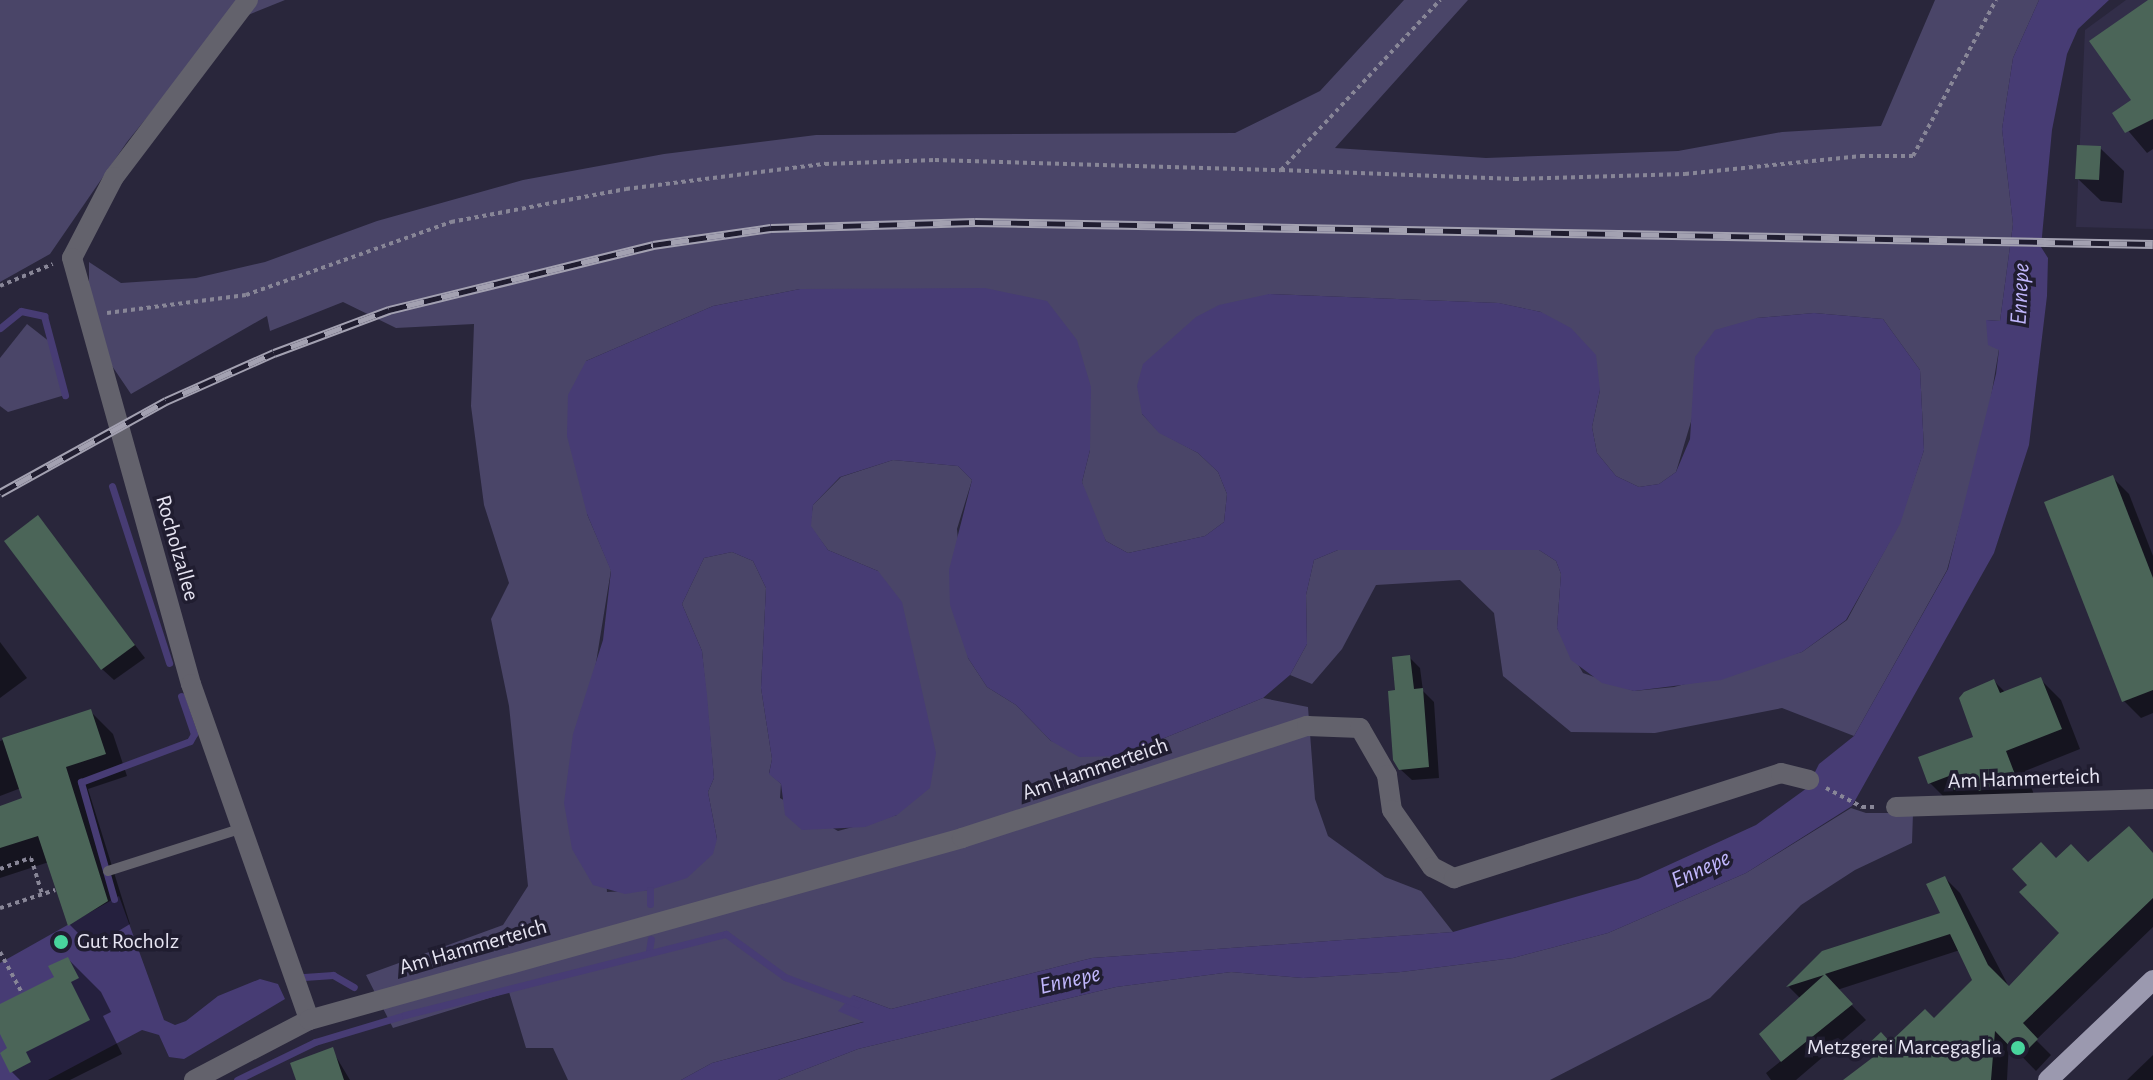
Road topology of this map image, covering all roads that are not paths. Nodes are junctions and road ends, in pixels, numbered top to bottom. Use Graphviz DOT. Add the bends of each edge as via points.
graph roads {
  1 [pos="248,0"];
  2 [pos="1809,780"];
  3 [pos="2153,799"];
  4 [pos="1896,807"];
  5 [pos="240,829"];
  6 [pos="108,871"];
  7 [pos="2153,980"];
  8 [pos="309,1020"];
  9 [pos="194,1080"];
  10 [pos="2048,1080"];
  1 -- 5 [label="street, Rocholzallee" via="114,177 72,258 191,684"];
  2 -- 8 [label="street, Am Hammerteich" via="1781,773 1454,878 1432,867 1392,810 1387,775 1360,728 1307,726 962,838"];
  3 -- 4 [label="street, Am Hammerteich"];
  5 -- 6 [label="lane"];
  5 -- 8 [label="street, Rocholzallee"];
  7 -- 10 [label="main road"];
  8 -- 9 [label="street"];
}
